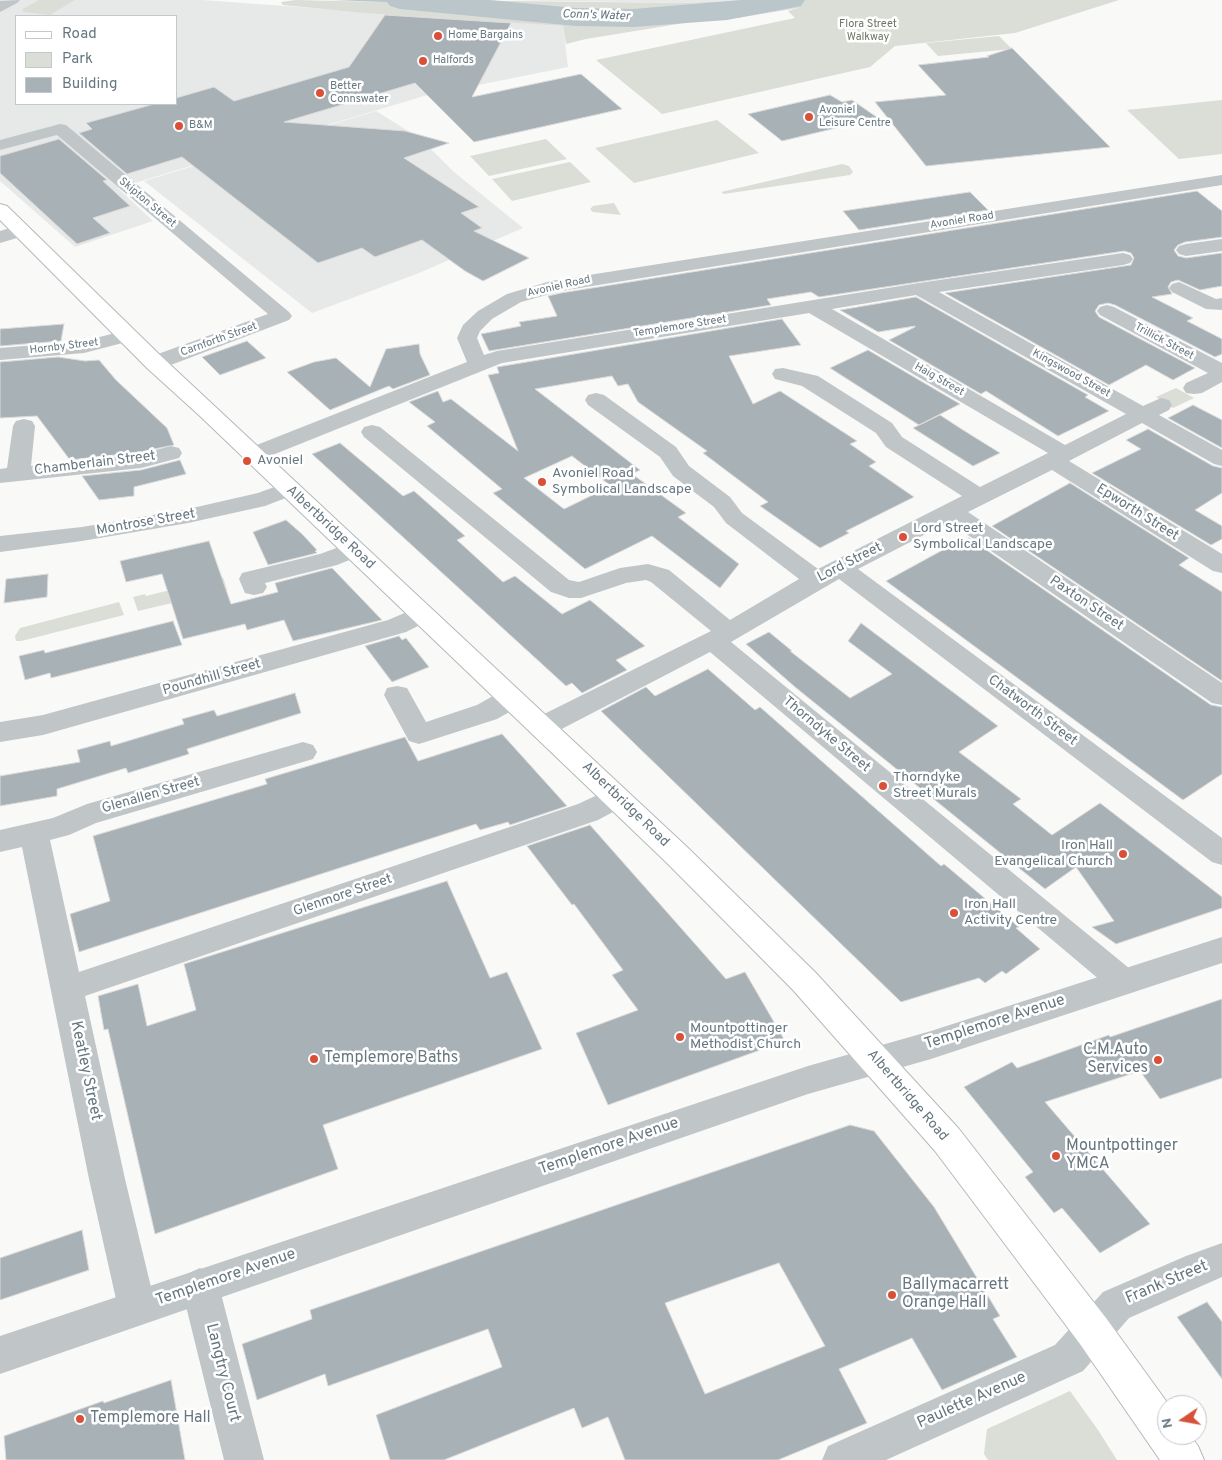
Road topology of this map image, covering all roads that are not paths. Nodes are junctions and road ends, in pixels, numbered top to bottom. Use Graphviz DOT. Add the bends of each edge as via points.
graph roads {
  1 [pos="12,0"];
  2 [pos="0,7"];
  3 [pos="0,145"];
  4 [pos="1214,182"];
  5 [pos="1222,196"];
  6 [pos="0,210"];
  7 [pos="20,231"];
  8 [pos="0,237"];
  9 [pos="1222,244"];
  10 [pos="1186,250"];
  11 [pos="1123,259"];
  12 [pos="1179,288"];
  13 [pos="919,289"];
  14 [pos="1222,304"];
  15 [pos="814,306"];
  16 [pos="1107,311"];
  17 [pos="282,316"];
  18 [pos="128,336"];
  19 [pos="0,354"];
  20 [pos="155,363"];
  21 [pos="478,363"];
  22 [pos="1222,373"];
  23 [pos="783,374"];
  24 [pos="1194,388"];
  25 [pos="596,400"];
  26 [pos="1152,409"];
  27 [pos="24,426"];
  28 [pos="372,432"];
  29 [pos="171,453"];
  30 [pos="252,454"];
  31 [pos="1058,457"];
  32 [pos="1222,460"];
  33 [pos="9,475"];
  34 [pos="288,489"];
  35 [pos="979,497"];
  36 [pos="951,512"];
  37 [pos="0,544"];
  38 [pos="354,550"];
  39 [pos="1222,565"];
  40 [pos="841,568"];
  41 [pos="816,580"];
  42 [pos="254,587"];
  43 [pos="421,614"];
  44 [pos="721,636"];
  45 [pos="397,695"];
  46 [pos="1222,696"];
  47 [pos="510,699"];
  48 [pos="542,727"];
  49 [pos="0,732"];
  50 [pos="303,752"];
  51 [pos="616,798"];
  52 [pos="34,833"];
  53 [pos="0,842"];
  54 [pos="1222,854"];
  55 [pos="1222,950"];
  56 [pos="1124,982"];
  57 [pos="68,989"];
  58 [pos="876,1060"];
  59 [pos="1222,1260"];
  60 [pos="200,1286"];
  61 [pos="137,1308"];
  62 [pos="1093,1331"];
  63 [pos="0,1355"];
  64 [pos="244,1460"];
  65 [pos="842,1460"];
  66 [pos="1184,1460"];
  1 -- 2 [label="street"];
  3 -- 17 [label="street, Skipton Street" via="60,129"];
  4 -- 5 [label="street"];
  4 -- 21 [label="street, Avoniel Road" via="558,285 514,298 485,314 470,329 467,338"];
  6 -- 7 [label="main road, Albertbridge Road"];
  7 -- 8 [label="street"];
  7 -- 18 [label="main road, Albertbridge Road"];
  9 -- 10 [label="street"];
  11 -- 13 [label="street, Templemore Street"];
  12 -- 14 [label="street" via="1213,305"];
  13 -- 15 [label="street, Templemore Street"];
  13 -- 26 [label="street, Kingswood Street"];
  15 -- 21 [label="street, Templemore Street" via="497,357"];
  15 -- 31 [label="street, Haig Street"];
  16 -- 22 [label="street, Trillick Street"];
  17 -- 20 [label="street, Carnforth Street"];
  18 -- 19 [label="street, Hornby Street" via="84,347"];
  18 -- 20 [label="main road, Albertbridge Road"];
  20 -- 30 [label="main road, Albertbridge Road"];
  21 -- 30 [label="street, Templemore Street"];
  22 -- 24 [label="street"];
  23 -- 35 [label="street" via="810,381 884,428 894,442"];
  25 -- 41 [label="street" via="668,452 681,471 722,502 734,518"];
  26 -- 31 [label="street, Lord Street"];
  26 -- 32 [label="street, Kingswood Street"];
  27 -- 33 [label="street, Chamberlain Street"];
  28 -- 44 [label="street, Thorndyke Street" via="560,586 580,590 634,573 648,572 660,576"];
  29 -- 33 [label="street, Chamberlain Street" via="141,461"];
  30 -- 34 [label="main road, Albertbridge Road"];
  31 -- 35 [label="street, Lord Street"];
  31 -- 39 [label="street, Epworth Street"];
  34 -- 37 [label="street, Montrose Street" via="265,498 188,516"];
  34 -- 38 [label="main road, Albertbridge Road"];
  35 -- 36 [label="street, Lord Street"];
  36 -- 40 [label="street, Lord Street"];
  36 -- 46 [label="street, Paxton Street"];
  38 -- 42 [label="street" via="328,560 251,579"];
  38 -- 43 [label="main road, Albertbridge Road"];
  40 -- 41 [label="street, Lord Street"];
  40 -- 54 [label="street, Chatworth Street"];
  41 -- 44 [label="street, Lord Street"];
  43 -- 47 [label="main road, Albertbridge Road"];
  43 -- 49 [label="street, Poundhill Street" via="397,626 56,722"];
  44 -- 48 [label="street, Lord Street"];
  44 -- 56 [label="street, Thorndyke Street"];
  45 -- 47 [label="street" via="419,734 487,712"];
  47 -- 48 [label="main road, Albertbridge Road"];
  48 -- 51 [label="main road, Albertbridge Road"];
  50 -- 52 [label="street, Glenallen Street"];
  51 -- 57 [label="street, Glenmore Street" via="588,812 500,843"];
  51 -- 58 [label="main road, Albertbridge Road" via="804,981"];
  52 -- 53 [label="street, Glenallen Street"];
  52 -- 57 [label="street, Keatley Street"];
  55 -- 56 [label="street, Templemore Avenue"];
  56 -- 58 [label="street, Templemore Avenue"];
  57 -- 61 [label="street, Keatley Street"];
  58 -- 60 [label="street, Templemore Avenue" via="808,1080"];
  58 -- 62 [label="main road, Albertbridge Road" via="947,1140"];
  59 -- 62 [label="street, Frank Street" via="1116,1305"];
  60 -- 61 [label="street, Templemore Avenue"];
  60 -- 64 [label="street, Langtry Court"];
  61 -- 63 [label="street, Templemore Avenue"];
  62 -- 65 [label="street, Paulette Avenue" via="1070,1358"];
  62 -- 66 [label="main road, Albertbridge Road"];
}
